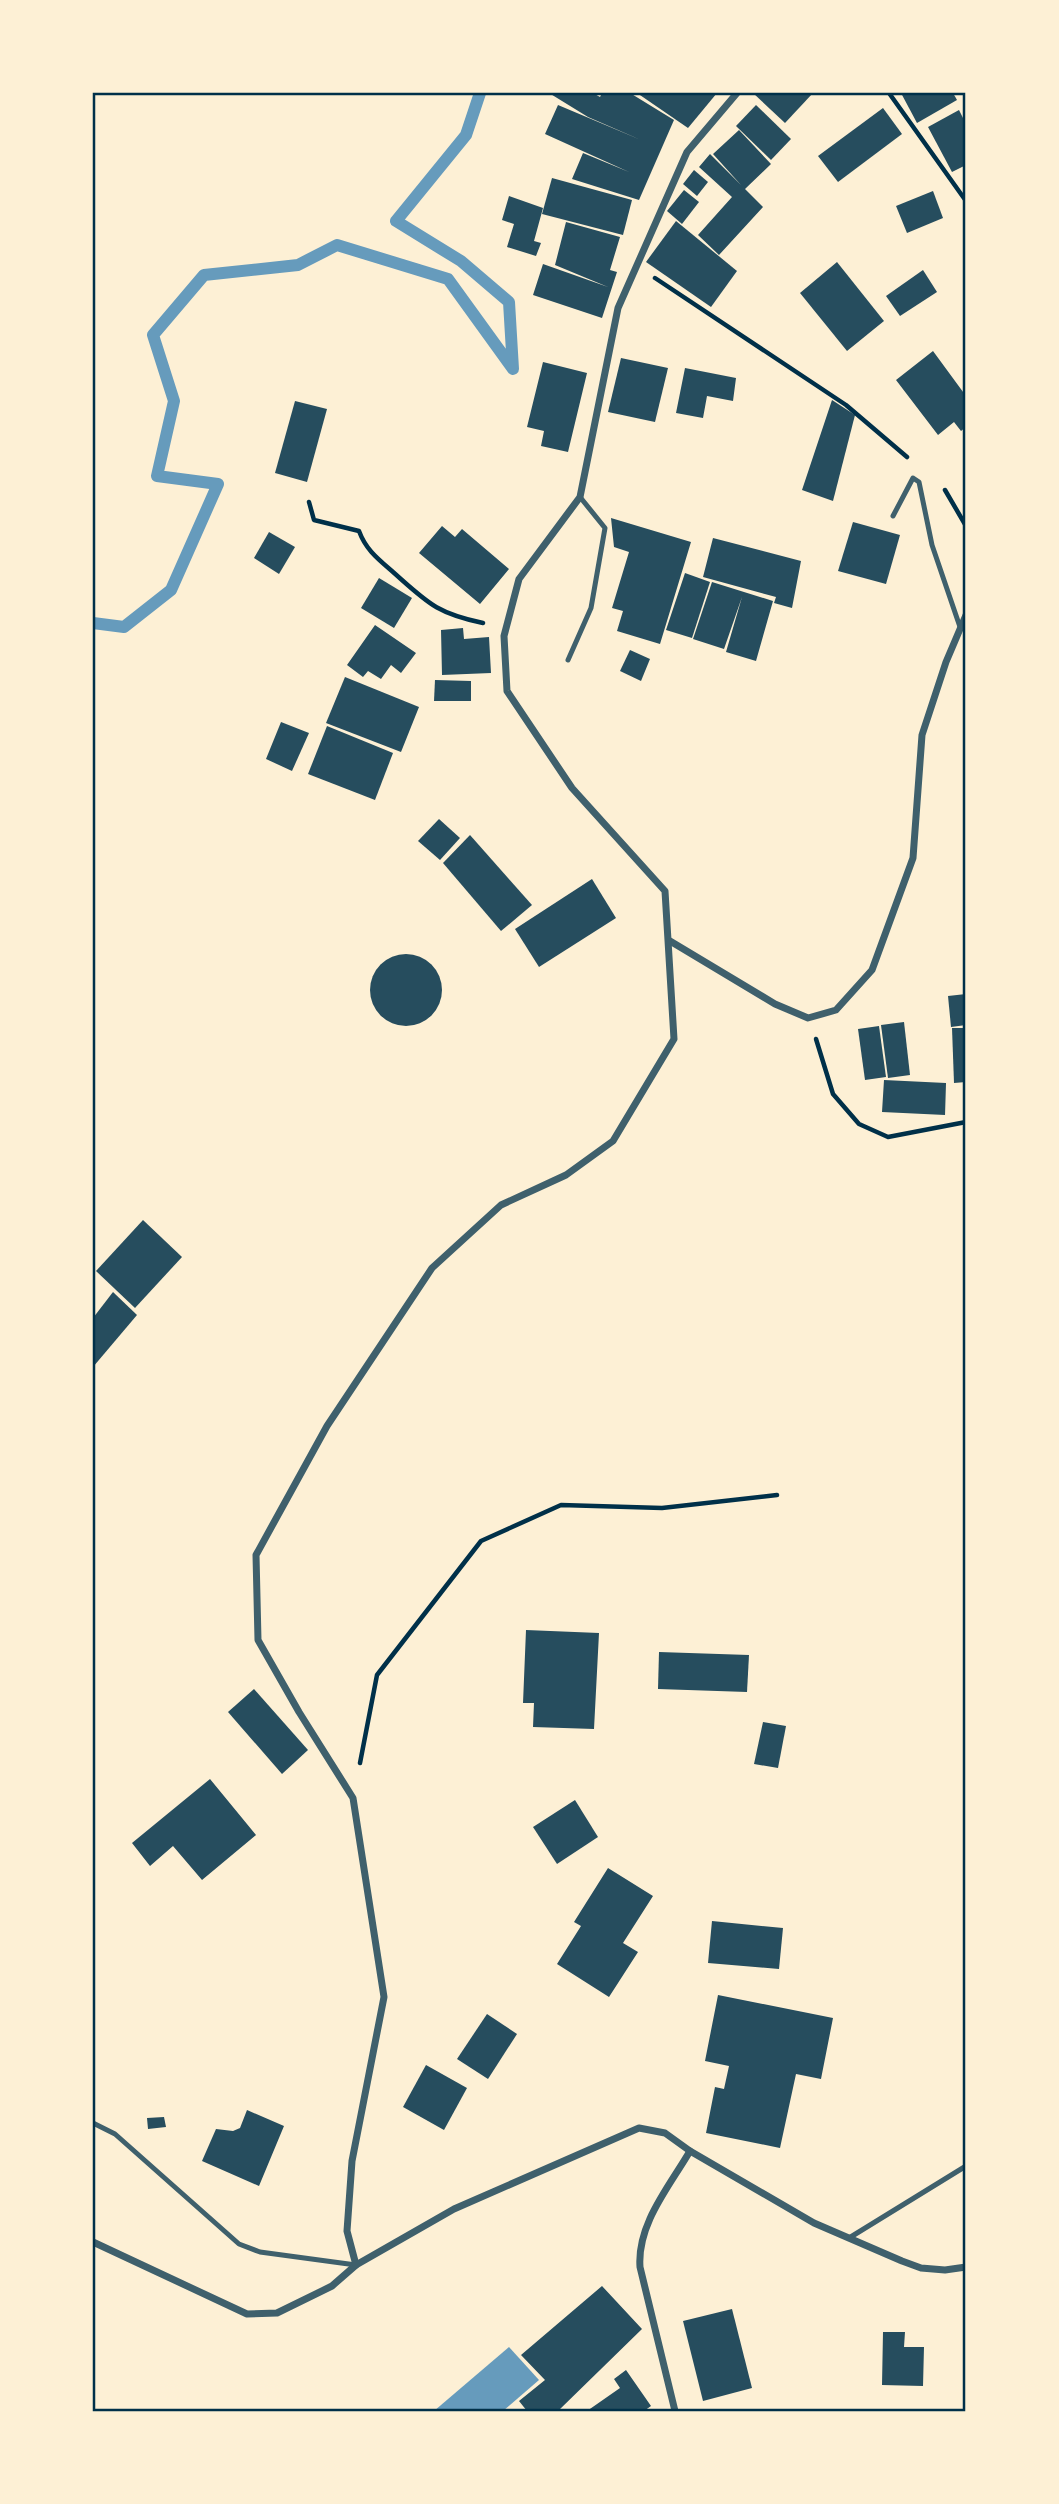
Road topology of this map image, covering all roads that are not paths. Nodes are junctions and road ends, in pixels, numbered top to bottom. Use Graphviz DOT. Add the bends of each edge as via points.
graph roads {
  1 [pos="737,93"];
  2 [pos="580,497"];
  3 [pos="893,516"];
  4 [pos="966,615"];
  5 [pos="960,627"];
  6 [pos="568,660"];
  7 [pos="670,941"];
  8 [pos="93,2123"];
  9 [pos="690,2151"];
  10 [pos="966,2166"];
  11 [pos="849,2238"];
  12 [pos="93,2242"];
  13 [pos="356,2265"];
  14 [pos="966,2267"];
  15 [pos="675,2411"];
  1 -- 2 [label="street" via="687,152 618,308"];
  2 -- 6 [label="lane" via="605,528 591,608"];
  2 -- 7 [label="street" via="519,579 504,636 507,691 572,788 666,891"];
  3 -- 5 [label="lane" via="913,478 919,482 932,545"];
  4 -- 5 [label="street"];
  5 -- 7 [label="street" via="922,735 913,858 872,970 836,1010 811,1018 775,1004"];
  7 -- 13 [label="street" via="674,1039 613,1141 566,1175 500,1205 432,1268 327,1426 256,1555 258,1640 353,1798 384,1997 352,2161 347,2231"];
  8 -- 13 [label="lane" via="115,2134 239,2244 260,2252"];
  9 -- 11 [label="street" via="814,2223"];
  9 -- 13 [label="street" via="666,2133 639,2128 454,2209"];
  9 -- 15 [label="street" via="645,2228 638,2249"];
  10 -- 11 [label="lane"];
  11 -- 14 [label="street" via="921,2268"];
  12 -- 13 [label="street" via="247,2314 277,2314 332,2286"];
}
